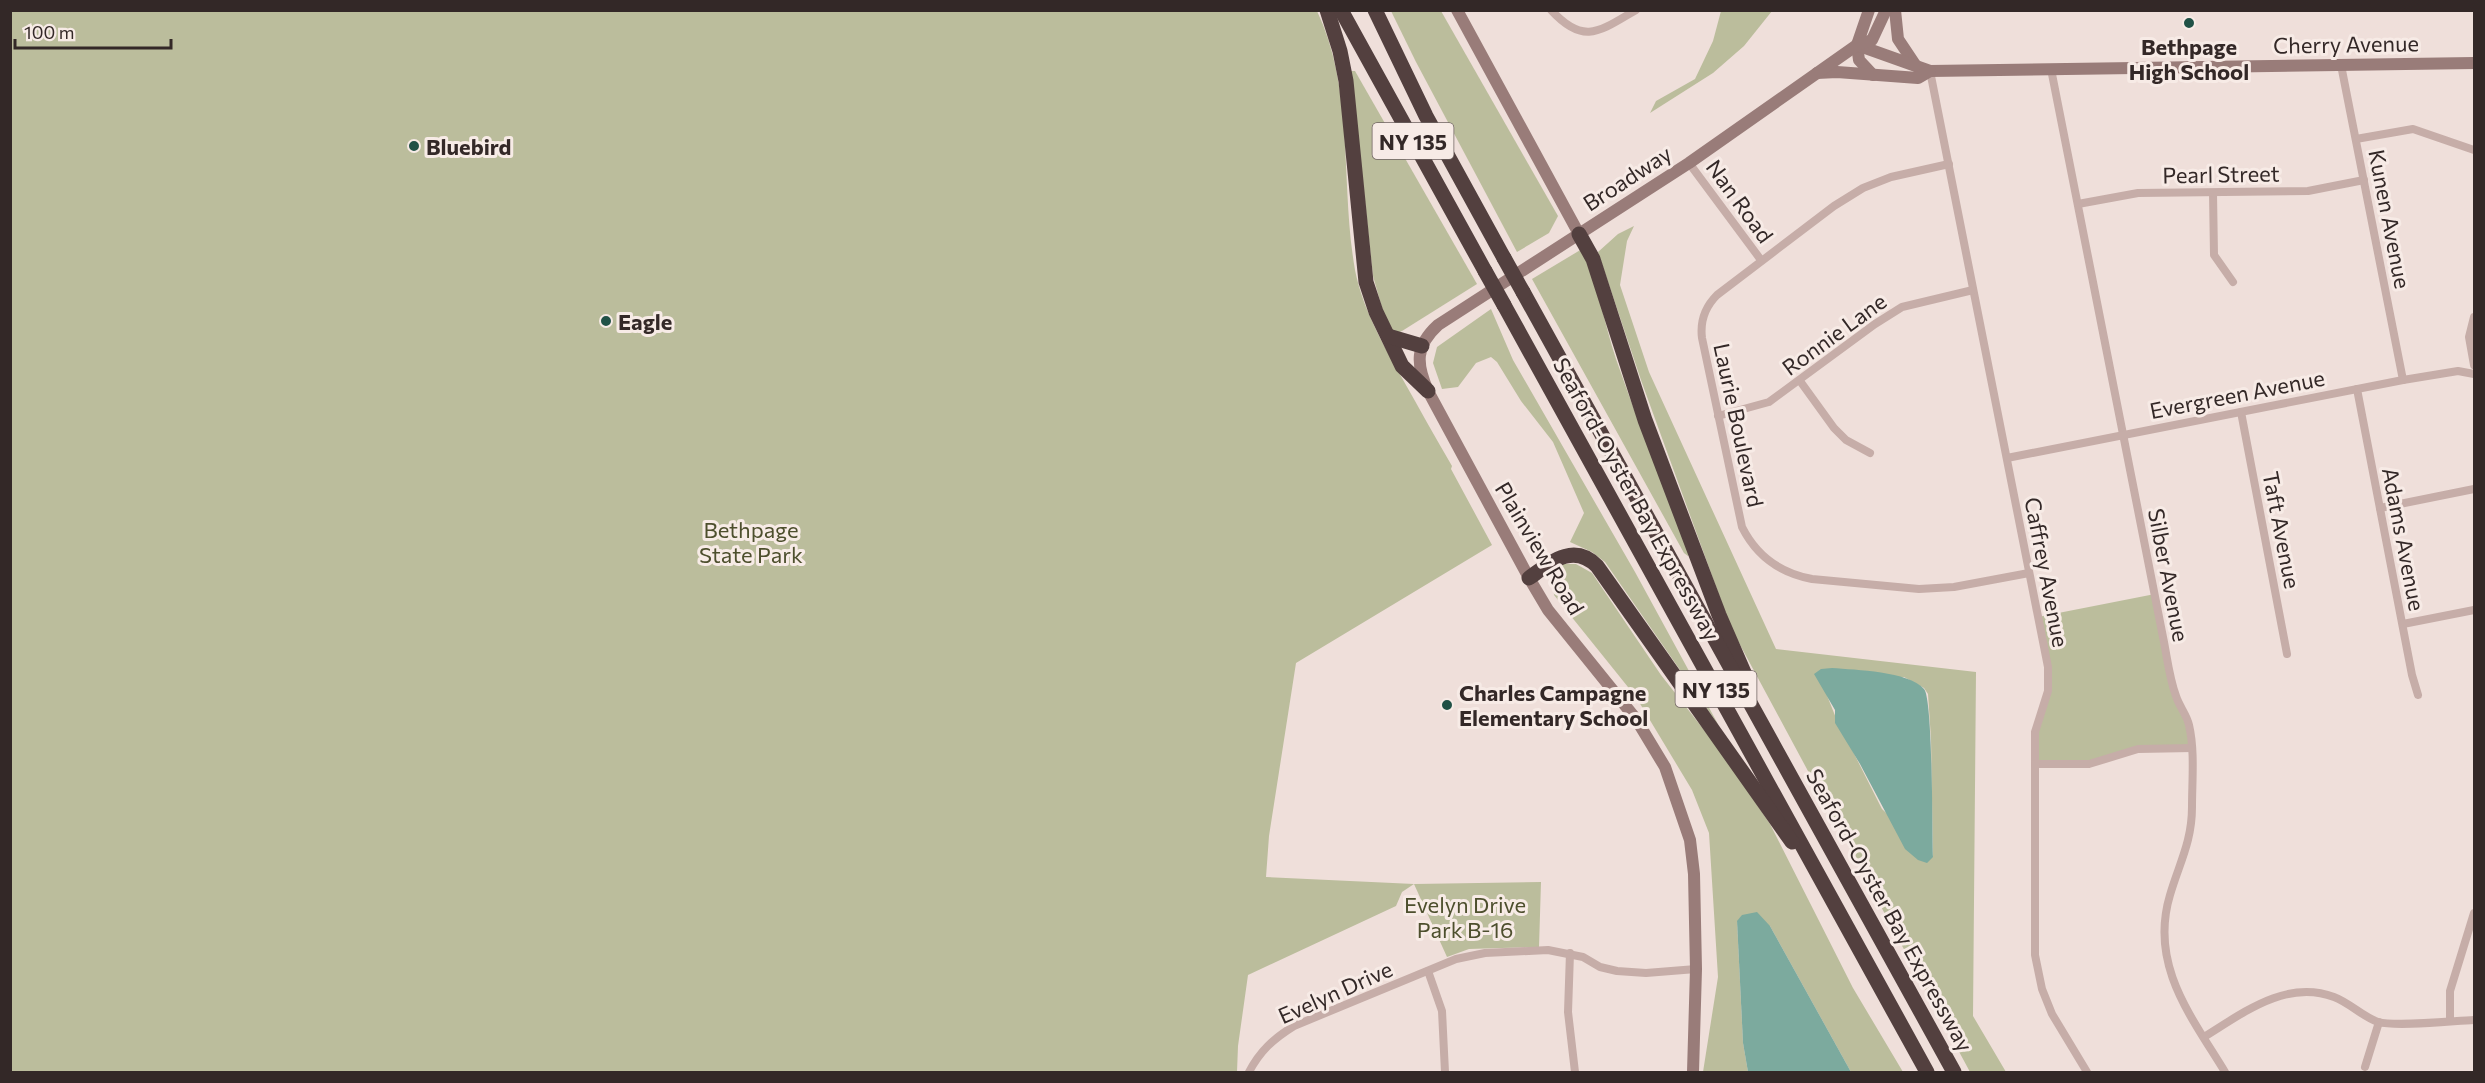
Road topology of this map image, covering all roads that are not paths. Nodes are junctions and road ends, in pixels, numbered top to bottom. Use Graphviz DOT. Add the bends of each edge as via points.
graph roads {
  1 [pos="1327,10"];
  2 [pos="1341,10"];
  3 [pos="1375,10"];
  4 [pos="1457,10"];
  5 [pos="1551,10"];
  6 [pos="1636,10"];
  7 [pos="1869,10"];
  8 [pos="1886,10"];
  9 [pos="1894,10"];
  10 [pos="1857,45"];
  11 [pos="2475,63"];
  12 [pos="2341,65"];
  13 [pos="1916,66"];
  14 [pos="2051,69"];
  15 [pos="1930,71"];
  16 [pos="1818,73"];
  17 [pos="1874,75"];
  18 [pos="2356,138"];
  19 [pos="2475,150"];
  20 [pos="1689,163"];
  21 [pos="1949,164"];
  22 [pos="2364,180"];
  23 [pos="2213,193"];
  24 [pos="2078,204"];
  25 [pos="1579,234"];
  26 [pos="1761,260"];
  27 [pos="2233,282"];
  28 [pos="1973,290"];
  29 [pos="2474,317"];
  30 [pos="1388,336"];
  31 [pos="1422,346"];
  32 [pos="2475,365"];
  33 [pos="2475,374"];
  34 [pos="2403,380"];
  35 [pos="1800,381"];
  36 [pos="2357,389"];
  37 [pos="1428,391"];
  38 [pos="2241,412"];
  39 [pos="1718,416"];
  40 [pos="2123,436"];
  41 [pos="1870,453"];
  42 [pos="2007,458"];
  43 [pos="2475,489"];
  44 [pos="2380,508"];
  45 [pos="2029,573"];
  46 [pos="1528,578"];
  47 [pos="2475,610"];
  48 [pos="2403,624"];
  49 [pos="2287,654"];
  50 [pos="2418,695"];
  51 [pos="2192,748"];
  52 [pos="1776,750"];
  53 [pos="2035,764"];
  54 [pos="1830,896"];
  55 [pos="2475,913"];
  56 [pos="1570,953"];
  57 [pos="1696,969"];
  58 [pos="1428,971"];
  59 [pos="2475,1020"];
  60 [pos="2450,1021"];
  61 [pos="2379,1022"];
  62 [pos="2204,1037"];
  63 [pos="2365,1067"];
  64 [pos="1249,1072"];
  65 [pos="1446,1072"];
  66 [pos="1575,1072"];
  67 [pos="1693,1072"];
  68 [pos="1927,1072"];
  69 [pos="1954,1072"];
  70 [pos="2086,1072"];
  71 [pos="2225,1072"];
  1 -- 30 [label="highway" via="1346,81 1364,269 1376,312"];
  2 -- 54 [label="highway, Seaford-Oyster Bay Expressway / NY 135, bridge"];
  3 -- 52 [label="highway, Seaford-Oyster Bay Expressway / NY 135, bridge" via="1426,116"];
  4 -- 25 [label="main road"];
  5 -- 6 [label="street" via="1563,23 1583,33 1599,32"];
  7 -- 10 [label="main road"];
  8 -- 10 [label="main road, Broadway" via="1872,40"];
  9 -- 13 [label="main road" via="1898,39"];
  10 -- 13 [label="main road, Cherry Avenue"];
  10 -- 16 [label="main road, Broadway"];
  10 -- 17 [label="main road" via="1859,60"];
  11 -- 12 [label="main road, Cherry Avenue"];
  12 -- 14 [label="main road, Cherry Avenue"];
  12 -- 18 [label="street, Kunen Avenue"];
  13 -- 15 [label="main road, Cherry Avenue"];
  14 -- 15 [label="main road, Cherry Avenue"];
  14 -- 24 [label="street, Silber Avenue"];
  15 -- 17 [label="main road, Cherry Avenue" via="1918,78"];
  15 -- 21 [label="street, Caffrey Avenue"];
  16 -- 17 [label="main road, Cherry Avenue"];
  16 -- 20 [label="main road, Broadway"];
  18 -- 19 [label="street" via="2413,129"];
  18 -- 22 [label="street, Kunen Avenue"];
  20 -- 25 [label="main road, Broadway"];
  20 -- 26 [label="street, Nan Road"];
  21 -- 26 [label="street, Laurie Boulevard" via="1891,177 1863,188"];
  21 -- 28 [label="street, Caffrey Avenue"];
  22 -- 23 [label="street, Pearl Street" via="2308,191"];
  22 -- 34 [label="street, Kunen Avenue"];
  23 -- 24 [label="street, Pearl Street" via="2138,193"];
  23 -- 27 [label="street" via="2214,255"];
  24 -- 40 [label="street, Silber Avenue"];
  25 -- 31 [label="main road, Broadway" via="1438,325"];
  25 -- 52 [label="highway" via="1593,259 1645,420 1719,615"];
  26 -- 39 [label="street, Laurie Boulevard" via="1710,302 1703,318 1702,338"];
  28 -- 35 [label="street, Ronnie Lane" via="1902,307"];
  28 -- 42 [label="street, Caffrey Avenue"];
  29 -- 32 [label="street" via="2469,337"];
  30 -- 31 [label="highway"];
  30 -- 37 [label="highway" via="1402,366"];
  31 -- 37 [label="main road, Plainview Road" via="1420,367"];
  33 -- 34 [label="street, Evergreen Avenue" via="2458,371"];
  34 -- 36 [label="street, Evergreen Avenue"];
  35 -- 39 [label="street, Ronnie Lane" via="1769,402"];
  35 -- 41 [label="street" via="1834,428 1846,440"];
  36 -- 38 [label="street, Evergreen Avenue"];
  36 -- 44 [label="street, Adams Avenue"];
  37 -- 46 [label="main road, Plainview Road"];
  38 -- 40 [label="street, Evergreen Avenue"];
  38 -- 49 [label="street, Taft Avenue"];
  39 -- 45 [label="street, Laurie Boulevard" via="1742,527 1758,552 1785,571 1812,579 1919,589 1954,587"];
  40 -- 42 [label="street, Evergreen Avenue"];
  40 -- 51 [label="street, Silber Avenue" via="2176,696 2189,724"];
  42 -- 45 [label="street, Caffrey Avenue"];
  43 -- 44 [label="street"];
  44 -- 48 [label="street, Adams Avenue"];
  45 -- 53 [label="street, Caffrey Avenue" via="2050,683 2035,732"];
  46 -- 54 [label="highway" via="1570,554 1592,561 1603,572"];
  46 -- 57 [label="main road, Plainview Road" via="1548,610 1646,734 1665,766 1690,840"];
  47 -- 48 [label="street"];
  48 -- 50 [label="street, Adams Avenue"];
  51 -- 53 [label="street" via="2138,749 2089,764"];
  51 -- 62 [label="street, Silber Avenue" via="2190,831 2169,896 2164,943 2175,987"];
  52 -- 69 [label="highway, Seaford-Oyster Bay Expressway / NY 135"];
  53 -- 70 [label="street, Caffrey Avenue" via="2036,956 2052,1014"];
  54 -- 68 [label="highway, Seaford-Oyster Bay Expressway / NY 135"];
  55 -- 60 [label="street" via="2450,992"];
  56 -- 57 [label="street, Evelyn Drive" via="1617,971"];
  56 -- 58 [label="street, Evelyn Drive" via="1485,953 1456,959"];
  56 -- 66 [label="street" via="1568,1012"];
  57 -- 67 [label="main road, Plainview Road"];
  58 -- 64 [label="street, Evelyn Drive" via="1294,1026 1273,1039"];
  58 -- 65 [label="street" via="1442,1011"];
  59 -- 60 [label="street"];
  60 -- 61 [label="street"];
  61 -- 62 [label="street" via="2335,997 2295,992 2268,999"];
  61 -- 63 [label="street"];
  62 -- 71 [label="street, Silber Avenue"];
}
